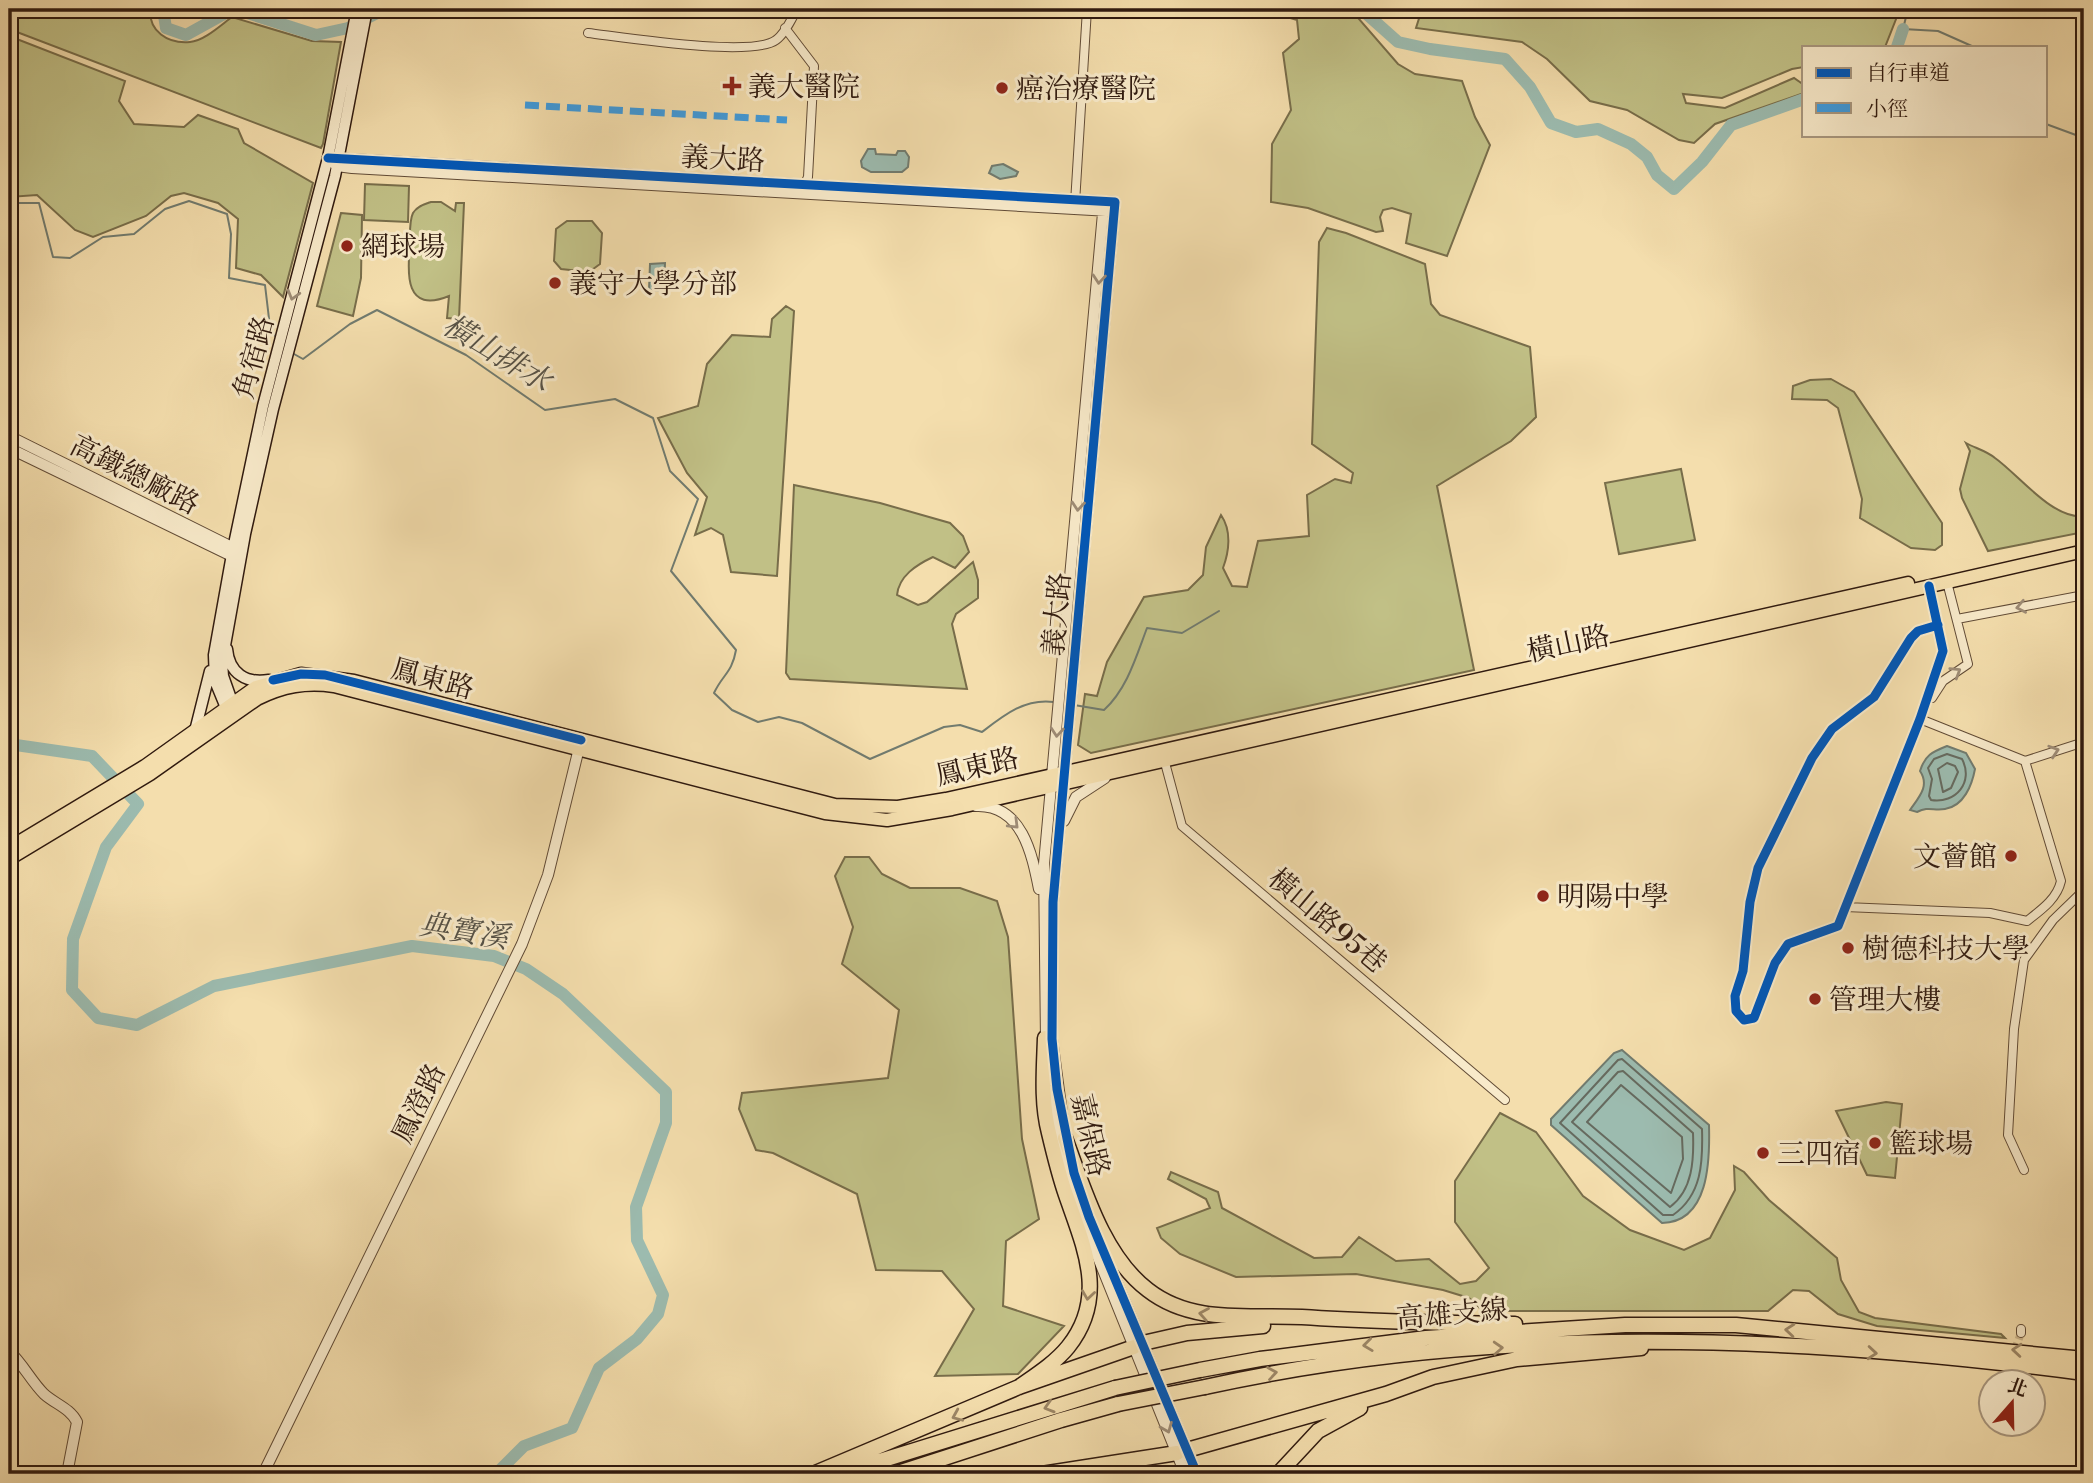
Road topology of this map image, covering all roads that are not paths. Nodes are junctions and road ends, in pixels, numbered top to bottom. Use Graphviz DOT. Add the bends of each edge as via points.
graph roads {
  1 [pos="360,9"];
  2 [pos="797,9"];
  3 [pos="1087,9"];
  4 [pos="785,29"];
  5 [pos="588,33"];
  6 [pos="335,161"];
  7 [pos="806,185"];
  8 [pos="795,193"];
  9 [pos="1075,205"];
  10 [pos="9,436"];
  11 [pos="9,448"];
  12 [pos="2084,542"];
  13 [pos="2084,551"];
  14 [pos="237,554"];
  15 [pos="1947,582"];
  16 [pos="1929,586"];
  17 [pos="2084,595"];
  18 [pos="1957,619"];
  19 [pos="1938,625"];
  20 [pos="226,636"];
  21 [pos="214,654"];
  22 [pos="273,680"];
  23 [pos="231,710"];
  24 [pos="1920,719"];
  25 [pos="195,731"];
  26 [pos="2084,742"];
  27 [pos="580,745"];
  28 [pos="1162,754"];
  29 [pos="2025,761"];
  30 [pos="148,770"];
  31 [pos="1122,772"];
  32 [pos="1058,779"];
  33 [pos="107,794"];
  34 [pos="776,795"];
  35 [pos="952,809"];
  36 [pos="9,848"];
  37 [pos="1058,849"];
  38 [pos="9,859"];
  39 [pos="2084,890"];
  40 [pos="1042,907"];
  41 [pos="1845,907"];
  42 [pos="1045,1038"];
  43 [pos="1505,1100"];
  44 [pos="1065,1138"];
  45 [pos="2024,1170"];
  46 [pos="1369,1322"];
  47 [pos="1656,1325"];
  48 [pos="1711,1341"];
  49 [pos="1138,1345"];
  50 [pos="9,1351"];
  51 [pos="2084,1359"];
  52 [pos="2084,1373"];
  53 [pos="1019,1387"];
  54 [pos="1386,1394"];
  55 [pos="1182,1452"];
  56 [pos="67,1474"];
  57 [pos="263,1474"];
  58 [pos="813,1474"];
  59 [pos="838,1474"];
  60 [pos="895,1474"];
  61 [pos="1042,1474"];
  62 [pos="1185,1474"];
  63 [pos="1197,1474"];
  64 [pos="1278,1474"];
  1 -- 6 [label="main road, 角宿路"];
  1 -- 6 [label="main road, 角宿路" via="362,31"];
  2 -- 4 [label="street"];
  3 -- 9 [label="street"];
  4 -- 5 [label="street" via="762,46 732,47"];
  4 -- 7 [label="street" via="814,66"];
  6 -- 7 [label="street, 義大路"];
  6 -- 8 [label="street, 義大路"];
  6 -- 14 [label="main road, 角宿路" via="268,407"];
  7 -- 8 [label="street"];
  7 -- 9 [label="street, 義大路"];
  8 -- 9 [label="street, 義大路"];
  9 -- 32 [label="street, 義大路" via="1108,208"];
  10 -- 14 [label="street, 高鐵總廠路"];
  11 -- 14 [label="street, 高鐵總廠路"];
  12 -- 28 [label="main road, 橫山路"];
  13 -- 15 [label="main road, 橫山路"];
  14 -- 20 [label="main road, 角宿路"];
  14 -- 21 [label="main road, 角宿路"];
  15 -- 16 [label="main road, 橫山路"];
  15 -- 18 [label="street"];
  16 -- 19 [label="street"];
  16 -- 28 [label="main road, 橫山路"];
  17 -- 18 [label="street, one-way"];
  24 -- 18 [label="street, one-way" via="1943,681 1968,664"];
  19 -- 24 [label="street" via="1943,651"];
  19 -- 41 [label="street" via="1910,638 1874,697 1832,729 1777,826 1758,868 1750,902 1743,971 1735,996 1736,1011 1744,1020 1754,1018 1775,963 1788,944 1838,926"];
  20 -- 22 [label="main road" via="228,659 239,675 259,682"];
  20 -- 23 [label="main road, 角宿路" via="222,669"];
  21 -- 23 [label="main road, 角宿路" via="215,681"];
  21 -- 25 [label="main road"];
  22 -- 23 [label="main road, 鳳東路"];
  22 -- 27 [label="main road, 鳳東路" via="325,675"];
  23 -- 25 [label="main road, 鳳東路"];
  23 -- 27 [label="main road, 鳳東路" via="275,690 316,684"];
  23 -- 30 [label="main road, 鳳東路"];
  24 -- 29 [label="street"];
  24 -- 41 [label="street"];
  25 -- 30 [label="main road, 鳳東路"];
  29 -- 26 [label="street, one-way"];
  27 -- 34 [label="main road, 鳳東路"];
  27 -- 57 [label="street, 鳳澄路" via="540,902 522,944"];
  28 -- 31 [label="main road, 橫山路"];
  28 -- 32 [label="main road, 橫山路"];
  28 -- 43 [label="street, 橫山路95巷" via="1182,826"];
  29 -- 41 [label="street" via="2061,881 2059,891 2043,909 2027,921 1990,913"];
  30 -- 33 [label="main road"];
  31 -- 32 [label="main road, 橫山路"];
  31 -- 37 [label="street" via="1097,781 1076,797"];
  32 -- 34 [label="main road, 鳳東路" via="898,807 835,805"];
  32 -- 35 [label="main road, 鳳東路"];
  32 -- 37 [label="street, 嘉保路"];
  32 -- 40 [label="street, 嘉保路"];
  33 -- 36 [label="main road"];
  33 -- 38 [label="main road"];
  34 -- 35 [label="main road, 鳳東路" via="846,817 870,819"];
  35 -- 40 [label="street, one-way" via="988,807 1015,823 1028,844"];
  37 -- 44 [label="street, 嘉保路" via="1052,1039"];
  39 -- 45 [label="street" via="2053,920 2024,960 2007,1135"];
  40 -- 42 [label="street, 嘉保路"];
  42 -- 49 [label="street, 嘉保路" via="1062,1157 1092,1246"];
  42 -- 53 [label="highway, one-way" via="1043,1093 1048,1130 1085,1243 1090,1285 1084,1317 1069,1346"];
  46 -- 44 [label="highway, one-way" via="1210,1316 1149,1292 1115,1252"];
  44 -- 49 [label="street, 嘉保路" via="1089,1217"];
  46 -- 47 [label="highway"];
  46 -- 49 [label="highway" via="1247,1327 1174,1335"];
  51 -- 47 [label="highway, 高雄支線, one-way" via="1736,1325"];
  47 -- 59 [label="highway, 高雄支線, one-way, bridge" via="1426,1338 1260,1359 1115,1388"];
  48 -- 52 [label="highway, 高雄支線, one-way"];
  48 -- 54 [label="highway" via="1517,1359 1433,1377"];
  60 -- 48 [label="highway, 高雄支線, one-way, bridge" via="1118,1404 1264,1374 1425,1352 1622,1340"];
  49 -- 53 [label="highway"];
  49 -- 55 [label="street, 嘉保路"];
  50 -- 56 [label="street" via="43,1393 77,1422"];
  53 -- 58 [label="highway, one-way"];
  54 -- 55 [label="highway"];
  54 -- 64 [label="highway" via="1318,1431"];
  55 -- 61 [label="highway"];
  55 -- 62 [label="street, 嘉保路"];
  55 -- 63 [label="street, 嘉保路"];
}
